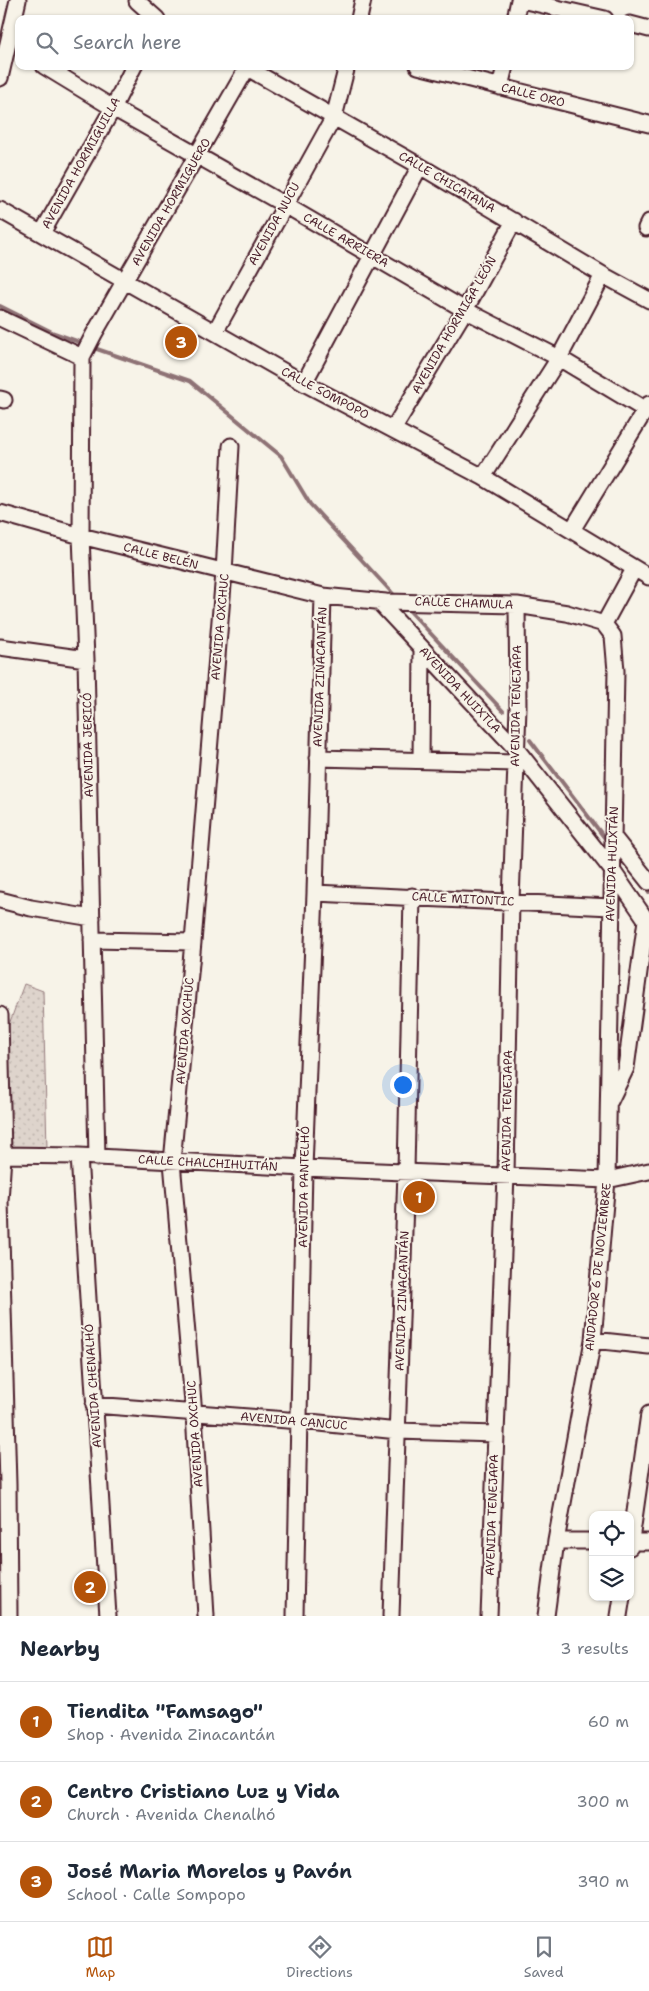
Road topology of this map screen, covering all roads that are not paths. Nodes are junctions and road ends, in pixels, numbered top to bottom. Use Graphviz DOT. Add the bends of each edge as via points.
graph roads {
  1 [pos="18,0"];
  2 [pos="363,0"];
  3 [pos="520,0"];
  4 [pos="137,1"];
  5 [pos="153,15"];
  6 [pos="359,15"];
  7 [pos="516,15"];
  8 [pos="587,15"];
  9 [pos="634,25"];
  10 [pos="649,29"];
  11 [pos="9,45"];
  12 [pos="51,70"];
  13 [pos="132,70"];
  14 [pos="244,70"];
  15 [pos="251,70"];
  16 [pos="346,70"];
  17 [pos="434,70"];
  18 [pos="503,70"];
  19 [pos="0,78"];
  20 [pos="500,87"];
  21 [pos="113,108"];
  22 [pos="334,117"];
  23 [pos="649,124"];
  24 [pos="197,156"];
  25 [pos="420,166"];
  26 [pos="285,205"];
  27 [pos="0,210"];
  28 [pos="514,221"];
  29 [pos="42,233"];
  30 [pos="373,256"];
  31 [pos="603,275"];
  32 [pos="126,281"];
  33 [pos="649,300"];
  34 [pos="465,310"];
  35 [pos="0,318"];
  36 [pos="215,332"];
  37 [pos="94,334"];
  38 [pos="84,355"];
  39 [pos="559,358"];
  40 [pos="304,382"];
  41 [pos="648,409"];
  42 [pos="393,429"];
  43 [pos="231,446"];
  44 [pos="482,477"];
  45 [pos="0,513"];
  46 [pos="572,530"];
  47 [pos="81,536"];
  48 [pos="634,569"];
  49 [pos="224,572"];
  50 [pos="649,577"];
  51 [pos="323,596"];
  52 [pos="382,602"];
  53 [pos="517,605"];
  54 [pos="604,624"];
  55 [pos="0,647"];
  56 [pos="422,650"];
  57 [pos="86,659"];
  58 [pos="516,757"];
  59 [pos="318,758"];
  60 [pos="421,760"];
  61 [pos="614,838"];
  62 [pos="612,870"];
  63 [pos="649,882"];
  64 [pos="315,893"];
  65 [pos="412,896"];
  66 [pos="0,900"];
  67 [pos="511,901"];
  68 [pos="611,907"];
  69 [pos="92,918"];
  70 [pos="647,922"];
  71 [pos="92,940"];
  72 [pos="193,942"];
  73 [pos="1,1016"];
  74 [pos="608,1107"];
  75 [pos="2,1156"];
  76 [pos="79,1156"];
  77 [pos="97,1158"];
  78 [pos="172,1162"];
  79 [pos="304,1168"];
  80 [pos="406,1171"];
  81 [pos="649,1171"];
  82 [pos="506,1175"];
  83 [pos="607,1180"];
  84 [pos="0,1201"];
  85 [pos="1,1280"];
  86 [pos="592,1340"];
  87 [pos="649,1346"];
  88 [pos="2,1380"];
  89 [pos="94,1405"];
  90 [pos="194,1414"];
  91 [pos="649,1414"];
  92 [pos="300,1421"];
  93 [pos="398,1431"];
  94 [pos="495,1434"];
  95 [pos="4,1482"];
  96 [pos="634,1522"];
  97 [pos="556,1541"];
  98 [pos="589,1541"];
  99 [pos="649,1542"];
  100 [pos="634,1544"];
  101 [pos="621,1601"];
  102 [pos="9,1616"];
  103 [pos="108,1616"];
  104 [pos="206,1616"];
  105 [pos="295,1616"];
  106 [pos="391,1616"];
  107 [pos="489,1616"];
  108 [pos="546,1616"];
  109 [pos="619,1616"];
  1 -- 11 [label="street"];
  2 -- 6 [label="street"];
  3 -- 7 [label="street"];
  3 -- 8 [label="street"];
  4 -- 5 [label="street"];
  9 -- 10 [label="street"];
  11 -- 19 [label="street"];
  12 -- 21 [label="street, CALLE ARRIERA"];
  13 -- 21 [label="street, AVENIDA HORMIGUILLA"];
  14 -- 24 [label="street, AVENIDA HORMIGUERO"];
  15 -- 22 [label="street, CALLE CHICATANA"];
  16 -- 22 [label="street, AVENIDA NUCU"];
  17 -- 20 [label="street, CALLE ORO"];
  18 -- 20 [label="street"];
  20 -- 23 [label="street, CALLE ORO"];
  21 -- 24 [label="street, CALLE ARRIERA"];
  21 -- 29 [label="street, AVENIDA HORMIGUILLA"];
  22 -- 25 [label="street, CALLE CHICATANA"];
  22 -- 26 [label="street, AVENIDA NUCU"];
  24 -- 26 [label="street, CALLE ARRIERA"];
  24 -- 32 [label="street, AVENIDA HORMIGUERO"];
  25 -- 28 [label="street, CALLE CHICATANA"];
  25 -- 30 [label="street"];
  26 -- 30 [label="street, CALLE ARRIERA"];
  26 -- 36 [label="street, AVENIDA NUCU"];
  27 -- 29 [label="street, CALLE SOMPOPO"];
  28 -- 31 [label="street, CALLE CHICATANA"];
  28 -- 34 [label="street, AVENIDA HORMIGA LEÓN"];
  29 -- 32 [label="street, CALLE SOMPOPO"];
  30 -- 34 [label="street, CALLE ARRIERA"];
  30 -- 40 [label="street"];
  31 -- 33 [label="street, CALLE CHICATANA"];
  31 -- 39 [label="street"];
  32 -- 36 [label="street, CALLE SOMPOPO"];
  32 -- 37 [label="street, AVENIDA HORMIGUERO"];
  34 -- 39 [label="street, CALLE ARRIERA"];
  34 -- 42 [label="street, AVENIDA HORMIGA LEÓN"];
  35 -- 38 [label="street"];
  36 -- 40 [label="street, CALLE SOMPOPO"];
  37 -- 38 [label="street, AVENIDA JERICÓ"];
  38 -- 47 [label="street, AVENIDA JERICÓ"];
  39 -- 41 [label="street, CALLE ARRIERA"];
  39 -- 44 [label="street"];
  40 -- 42 [label="street, CALLE SOMPOPO"];
  41 -- 46 [label="street"];
  42 -- 44 [label="street, CALLE SOMPOPO"];
  43 -- 49 [label="street, AVENIDA OXCHUC"];
  44 -- 46 [label="street, CALLE SOMPOPO"];
  45 -- 47 [label="street, CALLE BELÉN"];
  46 -- 48 [label="street, CALLE SOMPOPO"];
  47 -- 49 [label="street, CALLE BELÉN"];
  47 -- 57 [label="street, AVENIDA JERICÓ"];
  48 -- 50 [label="street, CALLE SOMPOPO"];
  48 -- 54 [label="street"];
  49 -- 51 [label="street, CALLE BELÉN"];
  49 -- 72 [label="street, AVENIDA OXCHUC"];
  51 -- 52 [label="street, CALLE CHAMULA"];
  51 -- 59 [label="street, AVENIDA ZINACANTÁN"];
  52 -- 53 [label="street, CALLE CHAMULA"];
  52 -- 56 [label="street, AVENIDA HUIXTLA"];
  53 -- 54 [label="street, CALLE CHAMULA" via="567,613"];
  53 -- 58 [label="street, AVENIDA TENEJAPA"];
  54 -- 61 [label="street, AVENIDA HUIXTÁN" via="613,636 616,670"];
  55 -- 57 [label="street"];
  56 -- 58 [label="street, AVENIDA HUIXTLA"];
  56 -- 60 [label="street"];
  57 -- 69 [label="street, AVENIDA JERICÓ"];
  58 -- 60 [label="street"];
  58 -- 62 [label="street, AVENIDA HUIXTLA"];
  58 -- 67 [label="street, AVENIDA TENEJAPA"];
  59 -- 60 [label="street"];
  59 -- 64 [label="street, AVENIDA PANTELHÓ"];
  61 -- 62 [label="street, AVENIDA HUIXTÁN"];
  61 -- 63 [label="street"];
  62 -- 68 [label="street, AVENIDA HUIXTÁN"];
  62 -- 70 [label="street, AVENIDA HUIXTLA"];
  64 -- 65 [label="street, CALLE MITONTIC"];
  64 -- 79 [label="street, AVENIDA PANTELHÓ"];
  65 -- 67 [label="street, CALLE MITONTIC"];
  65 -- 80 [label="street, AVENIDA ZINACANTÁN"];
  66 -- 69 [label="street"];
  67 -- 68 [label="street, CALLE MITONTIC"];
  67 -- 82 [label="street, AVENIDA TENEJAPA"];
  68 -- 74 [label="street, AVENIDA HUIXTÁN"];
  69 -- 71 [label="street, AVENIDA JERICÓ"];
  70 -- 74 [label="street, ANDADOR 6 DE NOVIEMBRE" via="626,1068"];
  71 -- 72 [label="street"];
  71 -- 77 [label="street, AVENIDA JERICÓ"];
  72 -- 78 [label="street, AVENIDA OXCHUC"];
  73 -- 75 [label="street"];
  74 -- 83 [label="street, ANDADOR 6 DE NOVIEMBRE"];
  75 -- 76 [label="street, CALLE CHALCHIHUITÁN"];
  75 -- 84 [label="street"];
  76 -- 77 [label="street, CALLE CHALCHIHUITÁN"];
  76 -- 89 [label="street, AVENIDA CHENALHÓ"];
  77 -- 78 [label="street, CALLE CHALCHIHUITÁN"];
  78 -- 79 [label="street, CALLE CHALCHIHUITÁN"];
  78 -- 90 [label="street, AVENIDA OXCHUC"];
  79 -- 80 [label="street, CALLE CHALCHIHUITÁN"];
  79 -- 92 [label="street, AVENIDA PANTELHÓ"];
  80 -- 82 [label="street, CALLE CHALCHIHUITÁN"];
  80 -- 93 [label="street, AVENIDA ZINACANTÁN"];
  81 -- 83 [label="street, CALLE CHALCHIHUITÁN"];
  82 -- 83 [label="street, CALLE CHALCHIHUITÁN"];
  82 -- 94 [label="street, AVENIDA TENEJAPA"];
  83 -- 86 [label="street, ANDADOR 6 DE NOVIEMBRE"];
  84 -- 85 [label="street"];
  85 -- 88 [label="street"];
  86 -- 87 [label="street"];
  86 -- 97 [label="street, ANDADOR 6 DE NOVIEMBRE"];
  88 -- 95 [label="street"];
  89 -- 90 [label="street, AVENIDA CANCUC"];
  89 -- 103 [label="street, AVENIDA CHENALHÓ"];
  90 -- 92 [label="street, AVENIDA CANCUC"];
  90 -- 104 [label="street, AVENIDA OXCHUC"];
  91 -- 96 [label="street"];
  92 -- 93 [label="street, AVENIDA CANCUC"];
  92 -- 105 [label="street, AVENIDA PANTELHÓ"];
  93 -- 94 [label="street, AVENIDA CANCUC"];
  93 -- 106 [label="street, AVENIDA ZINACANTÁN"];
  94 -- 107 [label="street, AVENIDA TENEJAPA"];
  95 -- 102 [label="street"];
  97 -- 98 [label="street"];
  97 -- 108 [label="street, ANDADOR 6 DE NOVIEMBRE"];
  99 -- 100 [label="street"];
  101 -- 109 [label="street"];
}
